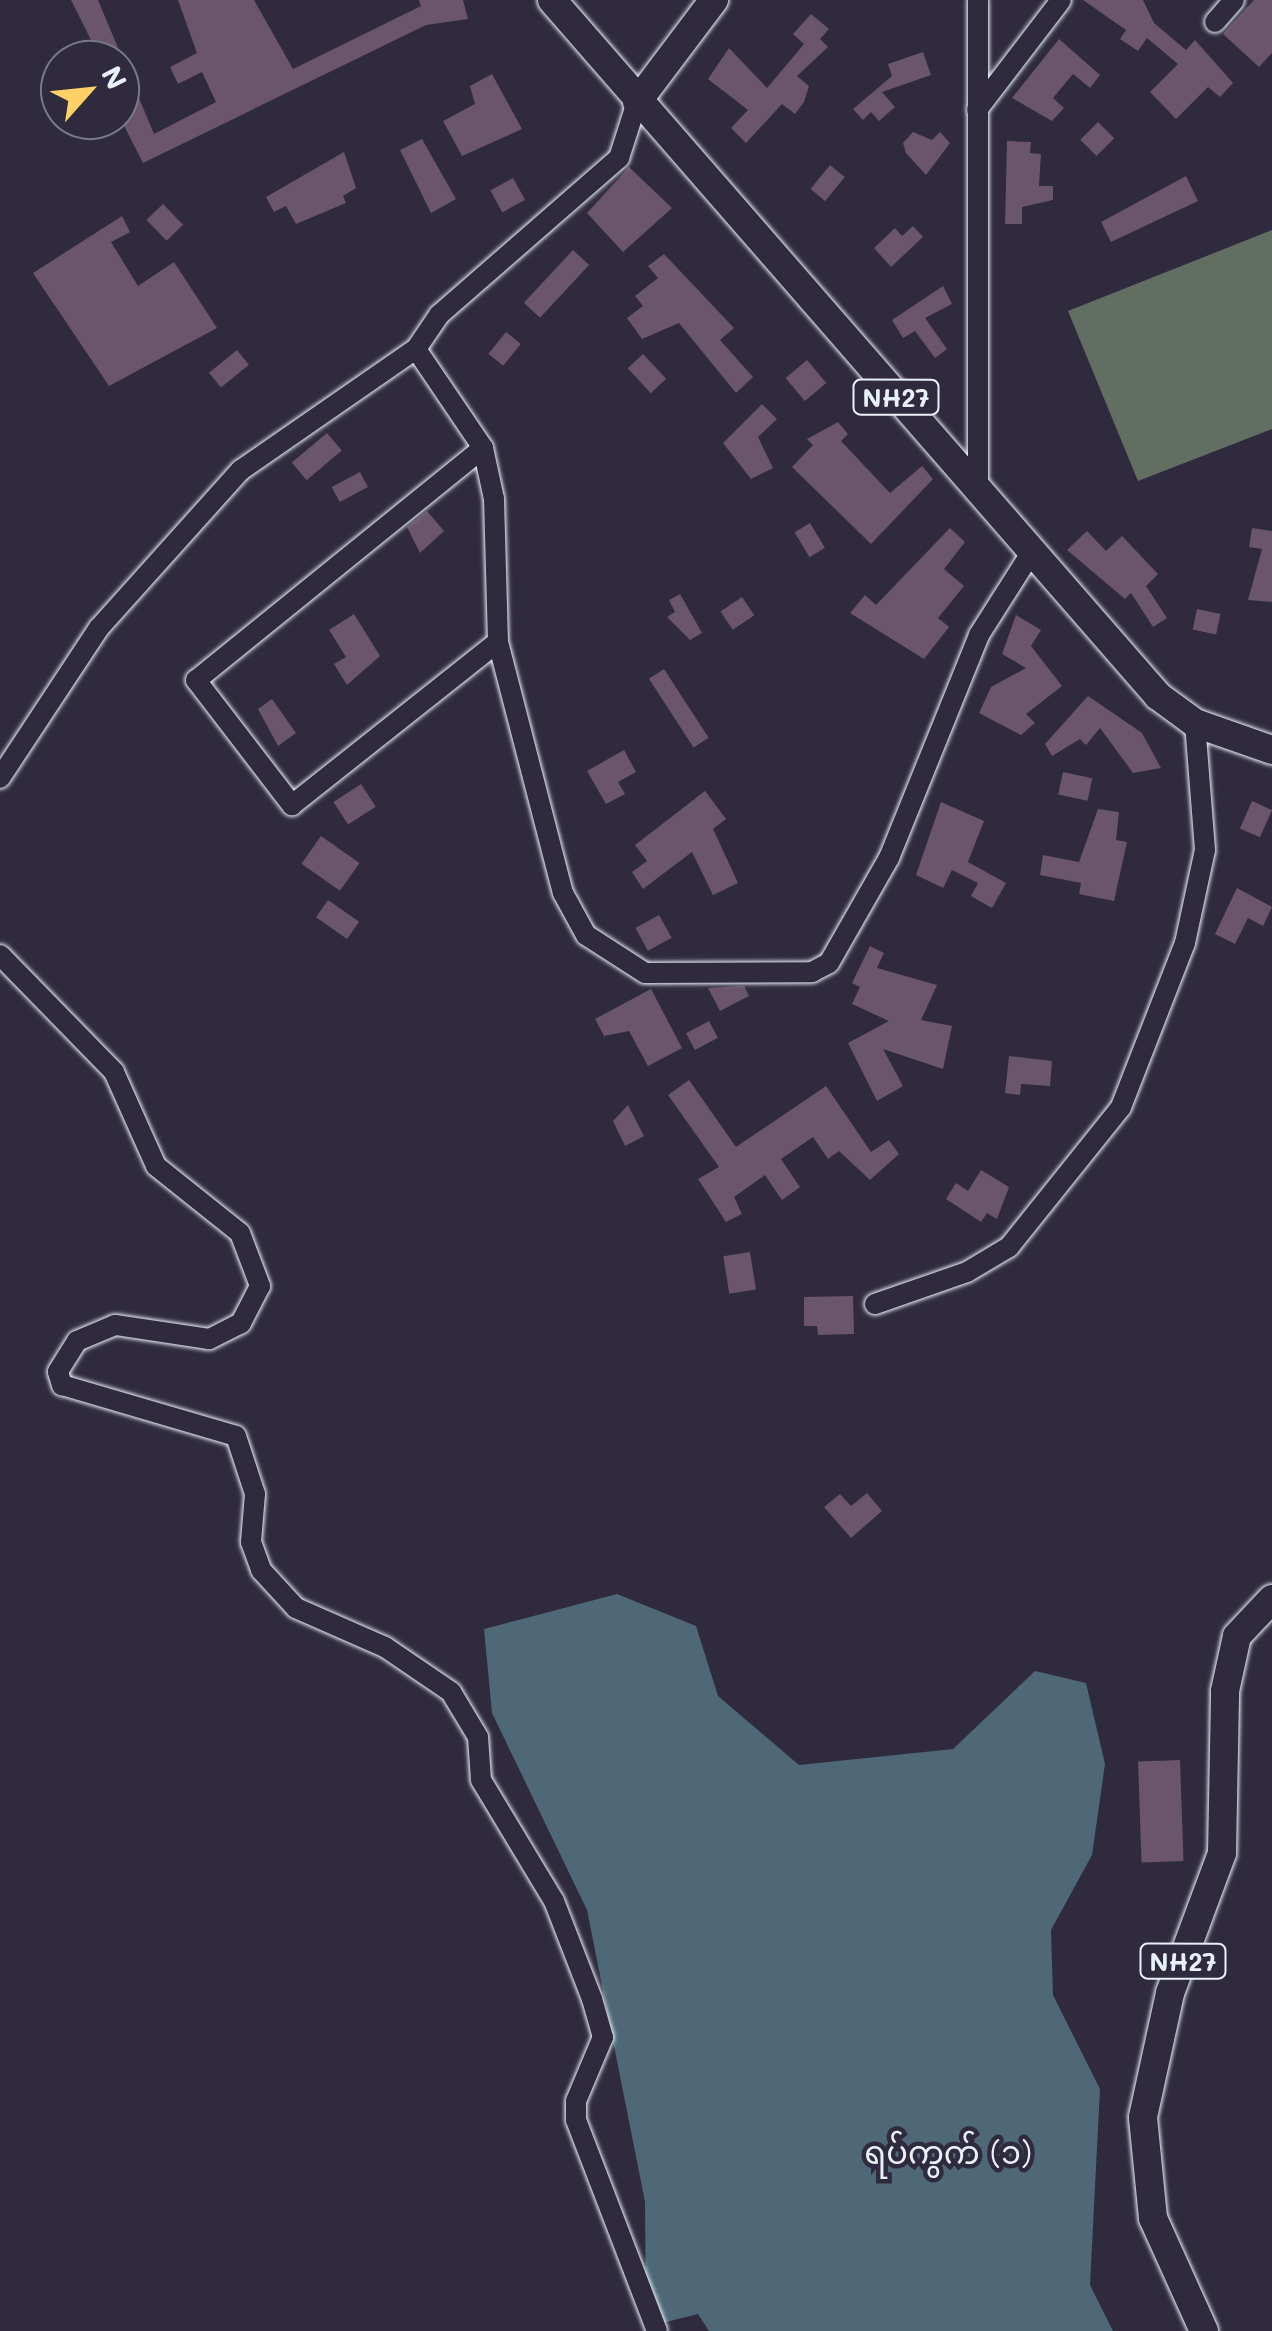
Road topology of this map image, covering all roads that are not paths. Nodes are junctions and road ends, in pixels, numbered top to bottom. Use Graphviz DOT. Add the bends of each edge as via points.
graph roads {
  1 [pos="552,0"];
  2 [pos="714,0"];
  3 [pos="978,0"];
  4 [pos="1061,0"];
  5 [pos="1234,0"];
  6 [pos="1215,22"];
  7 [pos="637,102"];
  8 [pos="977,110"];
  9 [pos="416,348"];
  10 [pos="484,448"];
  11 [pos="978,491"];
  12 [pos="1031,552"];
  13 [pos="498,642"];
  14 [pos="1195,723"];
  15 [pos="1272,750"];
  16 [pos="0,778"];
  17 [pos="0,955"];
  18 [pos="875,1304"];
  19 [pos="1272,1598"];
  20 [pos="657,2331"];
  21 [pos="1204,2331"];
  1 -- 7 [label="highway, NH27"];
  2 -- 7 [label="highway"];
  3 -- 8 [label="street"];
  4 -- 8 [label="street"];
  5 -- 6 [label="street"];
  7 -- 9 [label="street" via="619,158 439,316"];
  7 -- 11 [label="highway, NH27"];
  8 -- 11 [label="street"];
  9 -- 10 [label="street"];
  9 -- 16 [label="street" via="241,470 99,628"];
  10 -- 13 [label="street" via="494,500"];
  10 -- 13 [label="street" via="196,680 292,805"];
  11 -- 12 [label="highway, NH27"];
  12 -- 13 [label="street" via="979,635 858,924 829,963 812,972 645,974 586,935 534,802"];
  12 -- 14 [label="highway, NH27" via="1158,696"];
  14 -- 15 [label="highway, NH27"];
  14 -- 18 [label="street" via="1205,850 1185,943 1121,1107 1009,1247 967,1272"];
  17 -- 20 [label="street" via="114,1072 156,1166 240,1232 260,1286 242,1324 209,1338 114,1325 77,1340 58,1372 62,1385 236,1436 255,1494 251,1542 261,1570 296,1608 385,1648 452,1692 478,1737 481,1780 554,1901 592,1999 603,2037 576,2101 576,2120"];
  19 -- 21 [label="highway, NH27" via="1237,1636 1225,1691 1222,1853 1170,1994 1143,2117 1153,2218"];
}
